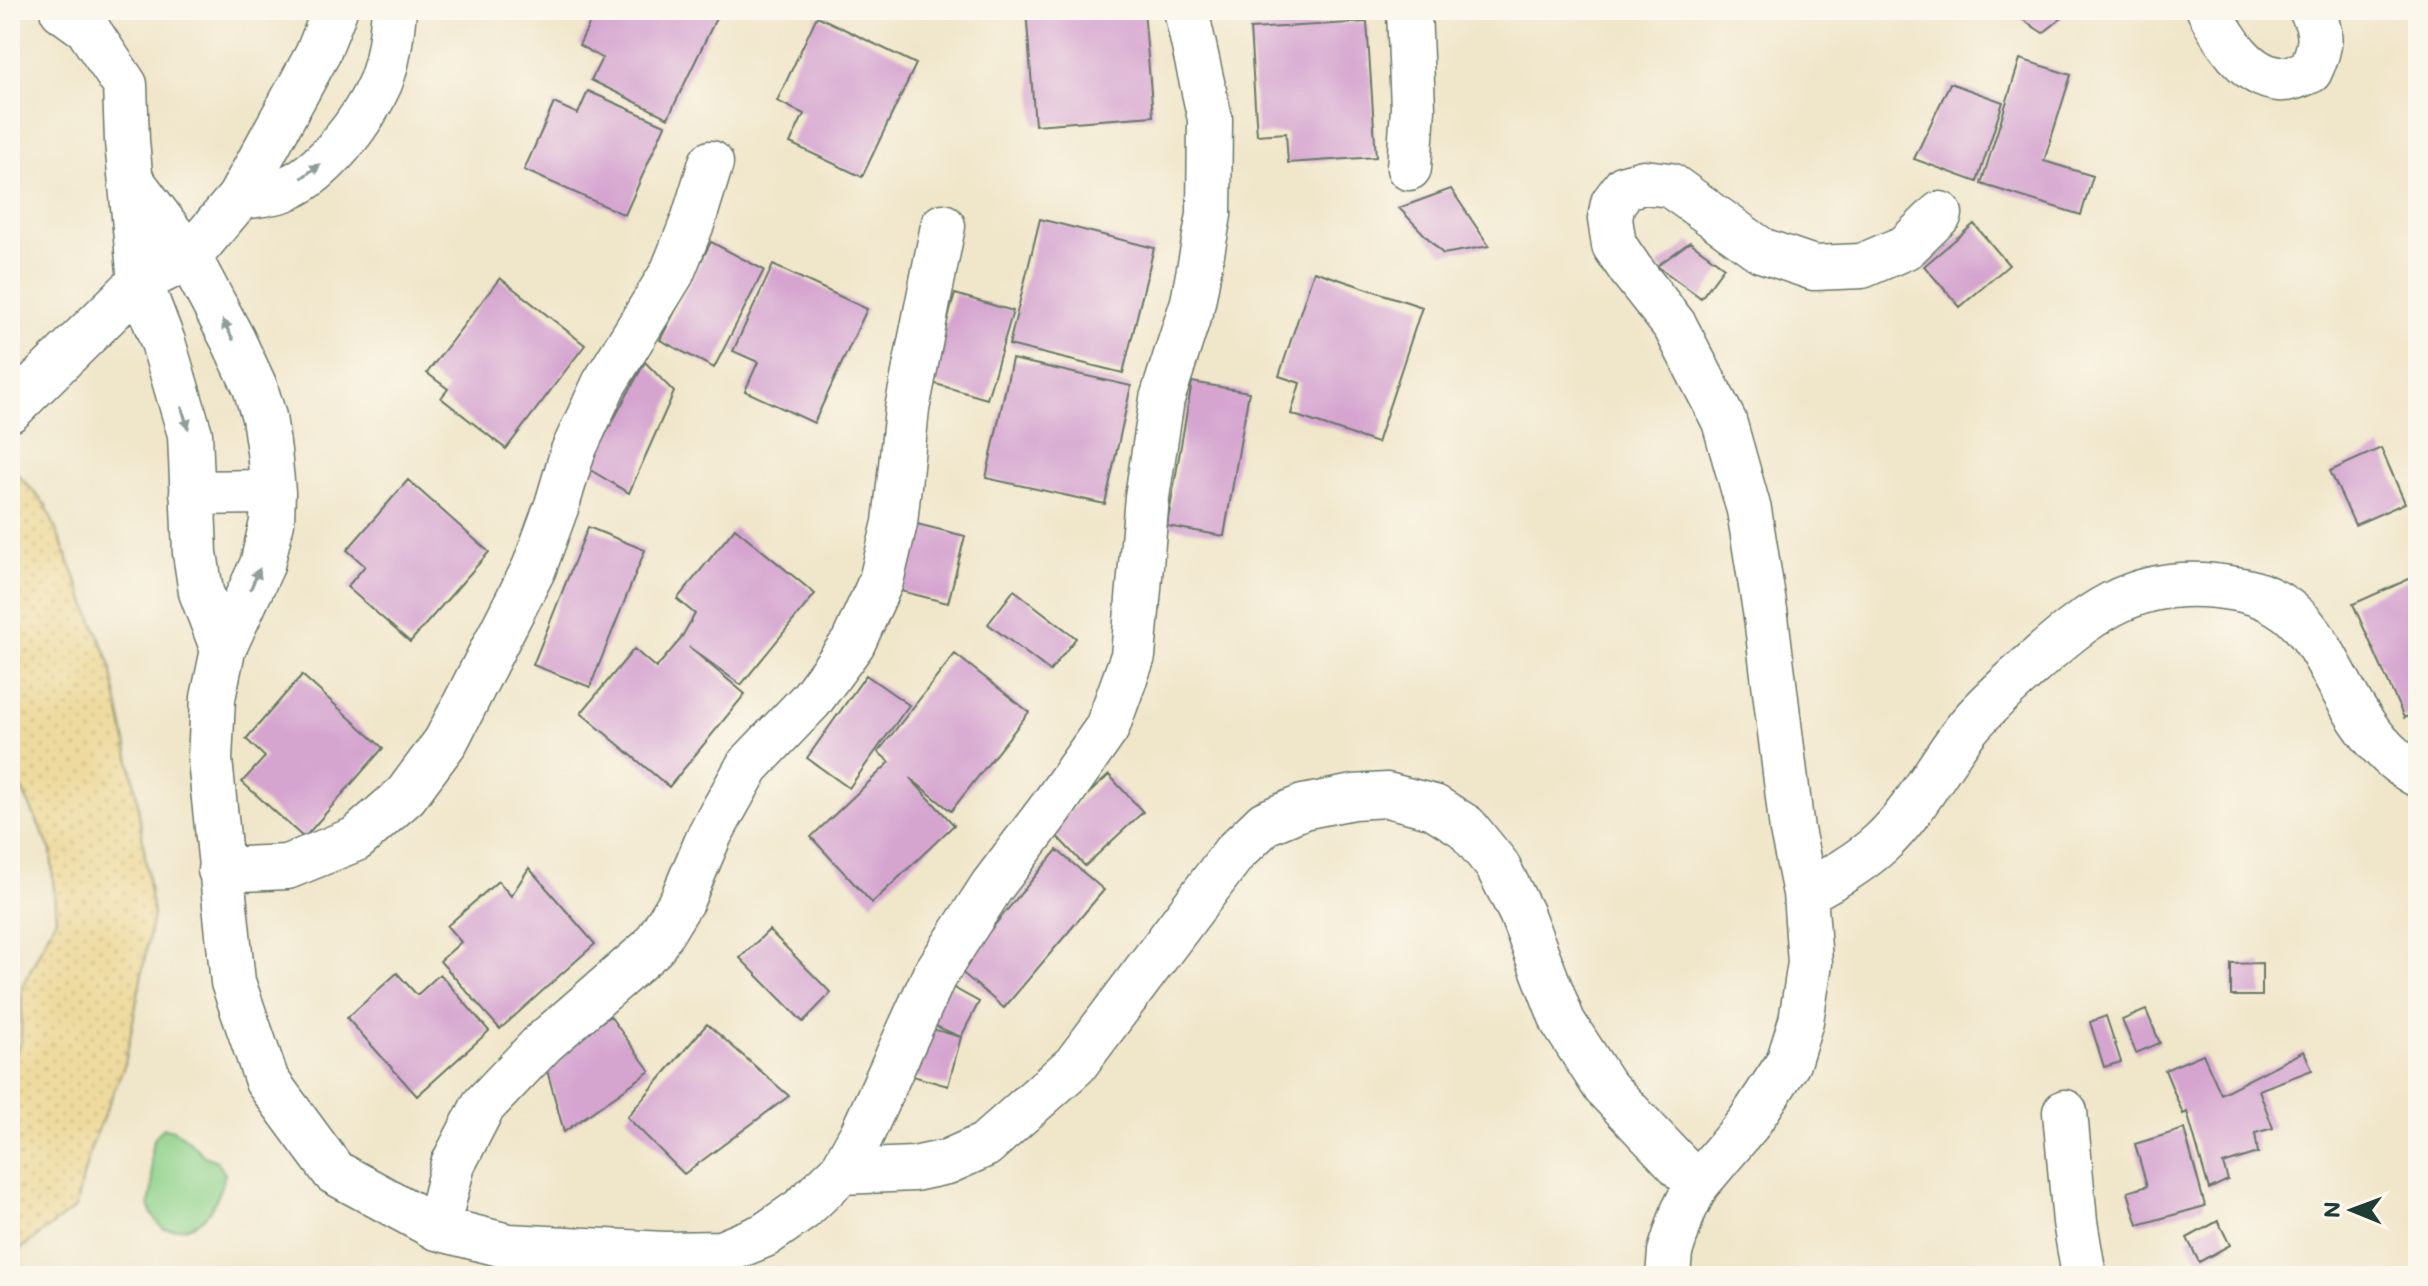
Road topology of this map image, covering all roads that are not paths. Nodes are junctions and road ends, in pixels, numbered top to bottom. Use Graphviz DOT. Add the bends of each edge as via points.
graph roads {
  1 [pos="62,10"];
  2 [pos="335,10"];
  3 [pos="394,10"];
  4 [pos="1186,10"];
  5 [pos="1409,10"];
  6 [pos="2209,10"];
  7 [pos="2311,10"];
  8 [pos="317,55"];
  9 [pos="381,81"];
  10 [pos="711,163"];
  11 [pos="1409,168"];
  12 [pos="131,180"];
  13 [pos="239,198"];
  14 [pos="1940,214"];
  15 [pos="943,226"];
  16 [pos="189,257"];
  17 [pos="140,282"];
  18 [pos="16,405"];
  19 [pos="273,492"];
  20 [pos="192,493"];
  21 [pos="223,650"];
  22 [pos="2418,775"];
  23 [pos="220,870"];
  24 [pos="1805,893"];
  25 [pos="2065,1112"];
  26 [pos="841,1172"];
  27 [pos="1697,1184"];
  28 [pos="437,1228"];
  29 [pos="728,1264"];
  30 [pos="1668,1276"];
  31 [pos="2084,1276"];
  1 -- 12 [label="street" via="87,28 125,85"];
  2 -- 8 [label="street"];
  3 -- 9 [label="street"];
  4 -- 26 [label="street" via="1210,119 1209,215 1193,302 1162,399 1133,656 1107,728 934,976"];
  5 -- 11 [label="street"];
  6 -- 7 [label="street" via="2245,63 2261,75 2281,80 2310,71 2319,52 2318,23"];
  8 -- 9 [label="street"];
  8 -- 13 [label="street"];
  13 -- 9 [label="street, one-way" via="284,189 314,171 343,141"];
  10 -- 23 [label="street" via="672,273 604,384 573,451 534,568 446,741 406,795 356,839 287,867"];
  12 -- 16 [label="street"];
  12 -- 17 [label="street"];
  13 -- 16 [label="street"];
  14 -- 24 [label="street" via="1906,247 1862,266 1814,268 1761,250 1670,185 1644,182 1625,187 1613,203 1614,245 1675,326 1724,421 1749,510"];
  15 -- 28 [label="street" via="907,409 895,523 881,581 853,643 811,700 748,766 653,947 543,1043 483,1106 453,1164"];
  16 -- 17 [label="street"];
  19 -- 16 [label="street, one-way" via="255,387"];
  17 -- 18 [label="street"];
  17 -- 20 [label="street, one-way" via="190,434"];
  19 -- 20 [label="street"];
  21 -- 19 [label="street, one-way" via="262,565"];
  20 -- 21 [label="street" via="201,592"];
  21 -- 23 [label="street" via="213,698 210,760"];
  22 -- 24 [label="street" via="2376,741 2303,622 2280,605 2252,591 2193,584 2154,587 2121,598 2070,630 1970,724 1883,842"];
  23 -- 28 [label="street" via="233,982 267,1081 334,1172"];
  24 -- 27 [label="street" via="1810,963 1788,1063 1748,1124"];
  25 -- 31 [label="street"];
  26 -- 27 [label="street" via="914,1169 985,1145 1075,1065 1234,853 1265,823 1303,807 1387,795 1434,807 1466,827 1497,865 1563,1022 1605,1087"];
  26 -- 29 [label="street" via="801,1210"];
  27 -- 30 [label="street" via="1670,1252"];
  28 -- 29 [label="street" via="508,1246 665,1254"];
}
